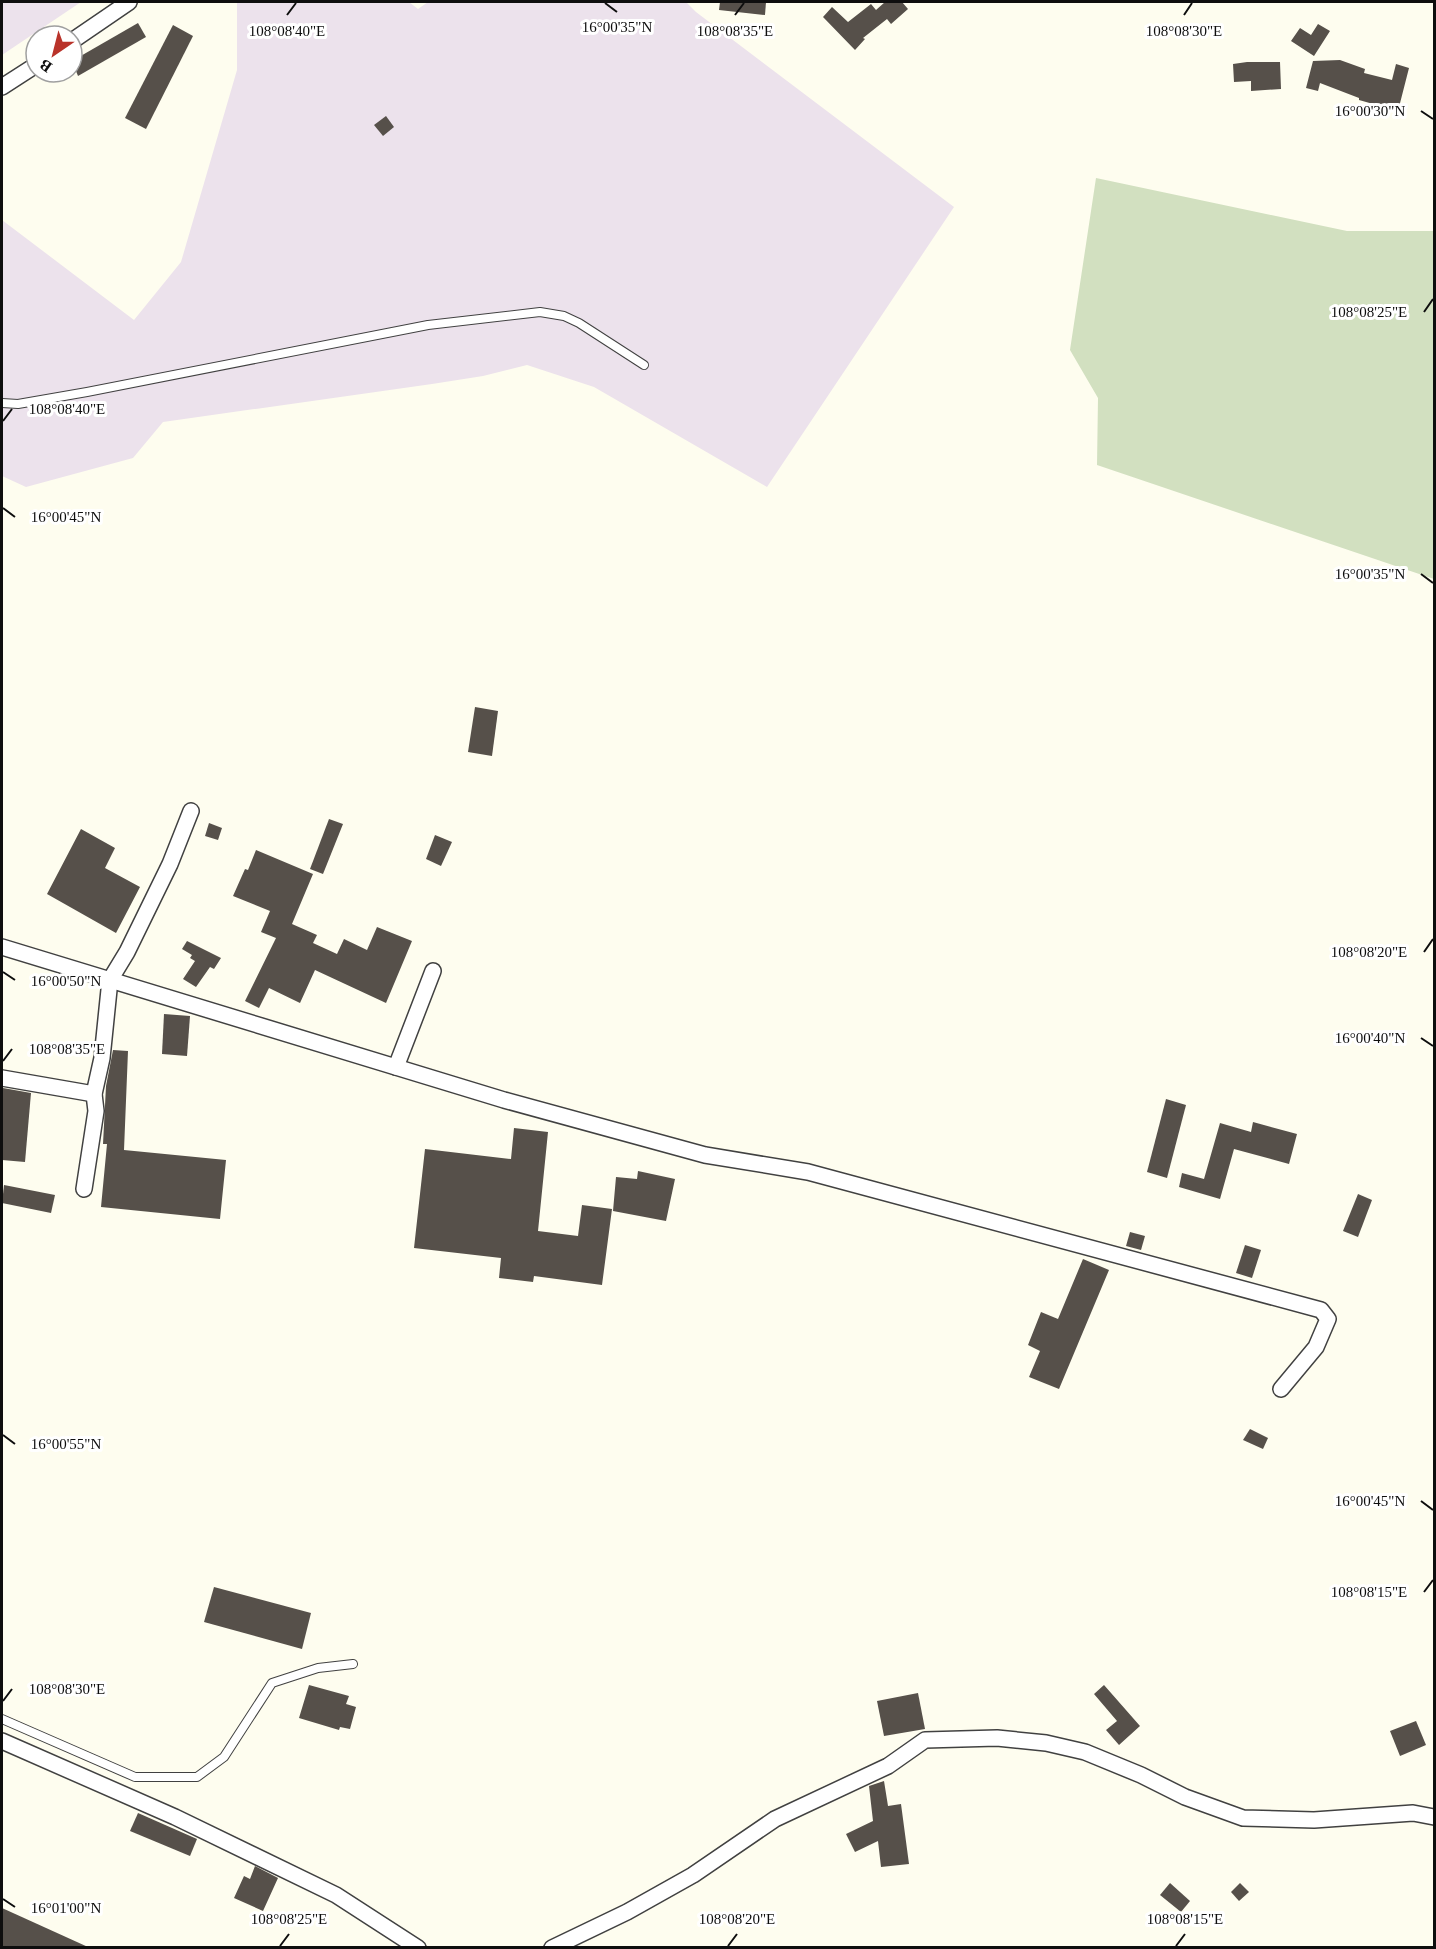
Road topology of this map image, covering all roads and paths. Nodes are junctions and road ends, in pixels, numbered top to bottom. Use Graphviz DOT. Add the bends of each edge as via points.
graph roads {
  1 [pos="129,2"];
  2 [pos="84,33"];
  3 [pos="24,73"];
  4 [pos="2,87"];
  5 [pos="644,365"];
  6 [pos="2,403"];
  7 [pos="191,811"];
  8 [pos="2,947"];
  9 [pos="433,971"];
  10 [pos="110,980"];
  11 [pos="396,1067"];
  12 [pos="2,1078"];
  13 [pos="94,1094"];
  14 [pos="84,1189"];
  15 [pos="1281,1389"];
  16 [pos="353,1664"];
  17 [pos="2,1719"];
  18 [pos="2,1741"];
  19 [pos="1434,1817"];
  20 [pos="418,1947"];
  21 [pos="552,1947"];
  1 -- 2 [label="street"];
  3 -- 4 [label="street"];
  5 -- 6 [label="lane" via="579,323 540,312 428,325 87,392 18,404"];
  7 -- 10 [label="street" via="170,864"];
  8 -- 10 [label="street"];
  9 -- 11 [label="street"];
  10 -- 11 [label="street"];
  10 -- 13 [label="street"];
  11 -- 15 [label="street" via="705,1155 808,1172 1321,1310 1328,1319 1316,1347"];
  12 -- 13 [label="street"];
  13 -- 14 [label="street" via="96,1111"];
  16 -- 17 [label="lane" via="318,1668 272,1683 224,1757 197,1777 135,1777"];
  18 -- 20 [label="street" via="175,1817 336,1895"];
  19 -- 21 [label="street" via="1413,1813 1314,1820 1243,1818 1085,1752 997,1738 925,1740 888,1766 775,1819 665,1891"];
}
